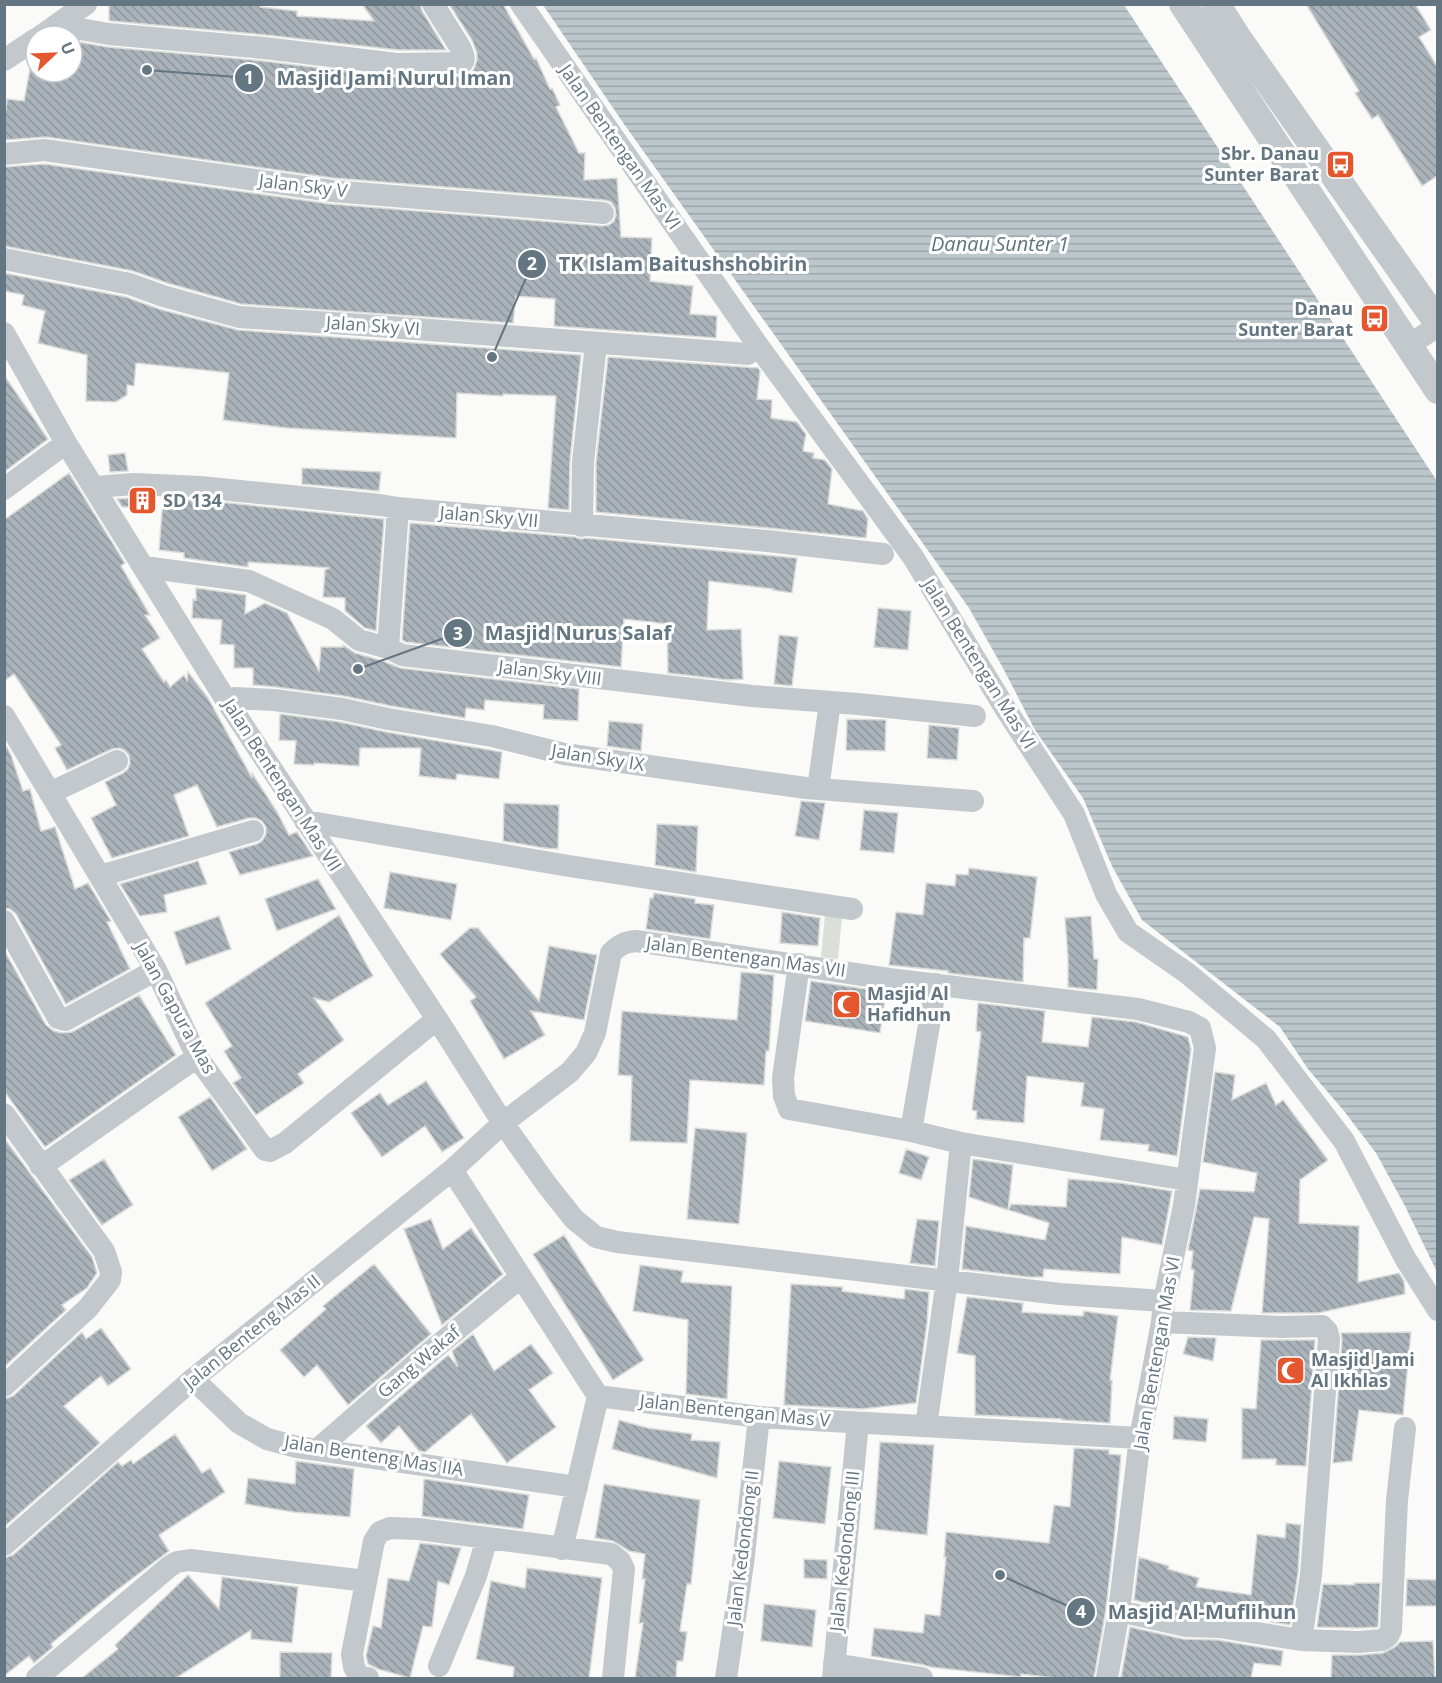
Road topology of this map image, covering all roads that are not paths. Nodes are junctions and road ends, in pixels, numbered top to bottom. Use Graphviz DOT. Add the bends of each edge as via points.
graph roads {
  1 [pos="86,4"];
  2 [pos="433,4"];
  3 [pos="521,4"];
  4 [pos="1183,4"];
  5 [pos="1216,4"];
  6 [pos="59,24"];
  7 [pos="84,33"];
  8 [pos="24,47"];
  9 [pos="4,60"];
  10 [pos="4,154"];
  11 [pos="603,213"];
  12 [pos="4,259"];
  13 [pos="1437,325"];
  14 [pos="4,333"];
  15 [pos="596,344"];
  16 [pos="1408,345"];
  17 [pos="748,354"];
  18 [pos="1437,390"];
  19 [pos="66,443"];
  20 [pos="95,487"];
  21 [pos="4,489"];
  22 [pos="398,508"];
  23 [pos="582,526"];
  24 [pos="883,554"];
  25 [pos="144,567"];
  26 [pos="388,648"];
  27 [pos="226,700"];
  28 [pos="830,702"];
  29 [pos="4,716"];
  30 [pos="975,716"];
  31 [pos="11,738"];
  32 [pos="117,761"];
  33 [pos="818,789"];
  34 [pos="50,793"];
  35 [pos="973,801"];
  36 [pos="305,821"];
  37 [pos="253,831"];
  38 [pos="100,876"];
  39 [pos="852,909"];
  40 [pos="4,921"];
  41 [pos="799,964"];
  42 [pos="156,970"];
  43 [pos="936,984"];
  44 [pos="437,1018"];
  45 [pos="1200,1028"];
  46 [pos="197,1057"];
  47 [pos="4,1114"];
  48 [pos="503,1123"];
  49 [pos="911,1131"];
  50 [pos="961,1143"];
  51 [pos="40,1165"];
  52 [pos="452,1170"];
  53 [pos="1187,1180"];
  54 [pos="521,1277"];
  55 [pos="947,1280"];
  56 [pos="1437,1310"];
  57 [pos="1163,1311"];
  58 [pos="194,1379"];
  59 [pos="4,1386"];
  60 [pos="598,1396"];
  61 [pos="759,1417"];
  62 [pos="858,1423"];
  63 [pos="926,1426"];
  64 [pos="1405,1428"];
  65 [pos="1140,1438"];
  66 [pos="318,1449"];
  67 [pos="577,1487"];
  68 [pos="488,1538"];
  69 [pos="4,1545"];
  70 [pos="562,1549"];
  71 [pos="366,1581"];
  72 [pos="1119,1611"];
  73 [pos="1301,1641"];
  74 [pos="439,1666"];
  75 [pos="834,1671"];
  76 [pos="37,1678"];
  77 [pos="368,1678"];
  78 [pos="612,1678"];
  79 [pos="726,1678"];
  80 [pos="922,1678"];
  81 [pos="1107,1678"];
  1 -- 6 [label="street"];
  2 -- 7 [label="street" via="460,47 462,63 397,64"];
  3 -- 56 [label="street, Jalan Bentengan Mas VI" via="759,347 913,557 1074,814 1106,894 1128,933 1187,974 1266,1038 1344,1141"];
  4 -- 16 [label="street"];
  5 -- 13 [label="street"];
  8 -- 9 [label="street"];
  10 -- 11 [label="street, Jalan Sky V" via="44,150 332,191"];
  12 -- 15 [label="street, Jalan Sky VI" via="130,284 239,317"];
  13 -- 16 [label="street"];
  14 -- 19 [label="street, Jalan Bentengan Mas VII"];
  15 -- 17 [label="street, Jalan Sky VI"];
  15 -- 23 [label="street" via="583,462"];
  16 -- 18 [label="street"];
  19 -- 20 [label="street, Jalan Bentengan Mas VII"];
  19 -- 21 [label="street"];
  20 -- 22 [label="street, Jalan Sky VII" via="200,487"];
  20 -- 25 [label="street, Jalan Bentengan Mas VII"];
  22 -- 23 [label="street, Jalan Sky VII"];
  22 -- 26 [label="street"];
  23 -- 24 [label="street, Jalan Sky VII"];
  25 -- 26 [label="street, Jalan Sky VIII" via="249,581 333,619 359,640"];
  25 -- 27 [label="street, Jalan Bentengan Mas VII"];
  26 -- 28 [label="street, Jalan Sky VIII" via="402,655"];
  27 -- 33 [label="street, Jalan Sky IX" via="274,700 342,708 492,736 564,754"];
  27 -- 36 [label="street, Jalan Bentengan Mas VII"];
  28 -- 30 [label="street, Jalan Sky VIII"];
  28 -- 33 [label="street"];
  29 -- 31 [label="street, Jalan Gapura Mas"];
  31 -- 34 [label="street, Jalan Gapura Mas"];
  32 -- 34 [label="street"];
  33 -- 35 [label="street, Jalan Sky IX"];
  34 -- 38 [label="street, Jalan Gapura Mas"];
  36 -- 39 [label="street"];
  36 -- 44 [label="street, Jalan Bentengan Mas VII"];
  37 -- 38 [label="street"];
  38 -- 42 [label="street, Jalan Gapura Mas"];
  40 -- 42 [label="street" via="58,1018 65,1020"];
  41 -- 43 [label="street, Jalan Bentengan Mas VII"];
  41 -- 48 [label="street, Jalan Bentengan Mas VII" via="636,941 618,946 611,953 595,1033 586,1053 570,1072"];
  41 -- 49 [label="street" via="783,1078 789,1109"];
  42 -- 46 [label="street, Jalan Gapura Mas"];
  43 -- 45 [label="street, Jalan Bentengan Mas VII" via="1138,1009"];
  43 -- 49 [label="street"];
  44 -- 46 [label="street, Jalan Gapura Mas" via="285,1143 270,1151 262,1148"];
  44 -- 48 [label="street, Jalan Bentengan Mas VII"];
  45 -- 53 [label="street, Jalan Bentengan Mas VI" via="1205,1048"];
  46 -- 51 [label="street"];
  47 -- 51 [label="street"];
  48 -- 52 [label="street, Jalan Benteng Mas II"];
  48 -- 55 [label="street, Jalan Bentengan Mas VII" via="574,1219 596,1237"];
  49 -- 50 [label="street"];
  50 -- 53 [label="street"];
  50 -- 55 [label="street"];
  51 -- 59 [label="street" via="104,1251 110,1280 88,1308"];
  52 -- 54 [label="street"];
  52 -- 58 [label="street, Jalan Benteng Mas II"];
  53 -- 57 [label="street, Jalan Bentengan Mas VI"];
  54 -- 60 [label="street"];
  54 -- 66 [label="street, Gang Wakaf"];
  55 -- 57 [label="street, Jalan Bentengan Mas VII"];
  55 -- 63 [label="street"];
  57 -- 65 [label="street, Jalan Bentengan Mas VI"];
  57 -- 73 [label="street, Jalan Bentengan Mas VII" via="1281,1327 1322,1326 1328,1330 1311,1575"];
  58 -- 66 [label="street, Jalan Benteng Mas IIA" via="239,1424 267,1439"];
  58 -- 69 [label="street, Jalan Benteng Mas II"];
  60 -- 61 [label="street, Jalan Bentengan Mas V"];
  60 -- 67 [label="street"];
  61 -- 62 [label="street, Jalan Bentengan Mas V"];
  61 -- 79 [label="street, Jalan Kedondong II"];
  62 -- 63 [label="street, Jalan Bentengan Mas V"];
  62 -- 75 [label="street, Jalan Kedondong III"];
  63 -- 65 [label="street, Jalan Bentengan Mas V"];
  64 -- 73 [label="street" via="1397,1500 1391,1630 1382,1640"];
  65 -- 72 [label="street, Jalan Bentengan Mas VI"];
  66 -- 67 [label="street, Jalan Benteng Mas IIA"];
  67 -- 70 [label="street"];
  68 -- 70 [label="street"];
  68 -- 71 [label="street" via="390,1528 380,1532 374,1541"];
  68 -- 74 [label="street"];
  70 -- 78 [label="street" via="611,1554 624,1569"];
  71 -- 76 [label="street" via="190,1560 177,1562"];
  71 -- 77 [label="street" via="352,1654 359,1676"];
  72 -- 73 [label="street" via="1186,1626 1219,1627"];
  72 -- 81 [label="street, Jalan Bentengan Mas VI"];
  75 -- 80 [label="street"];
}
